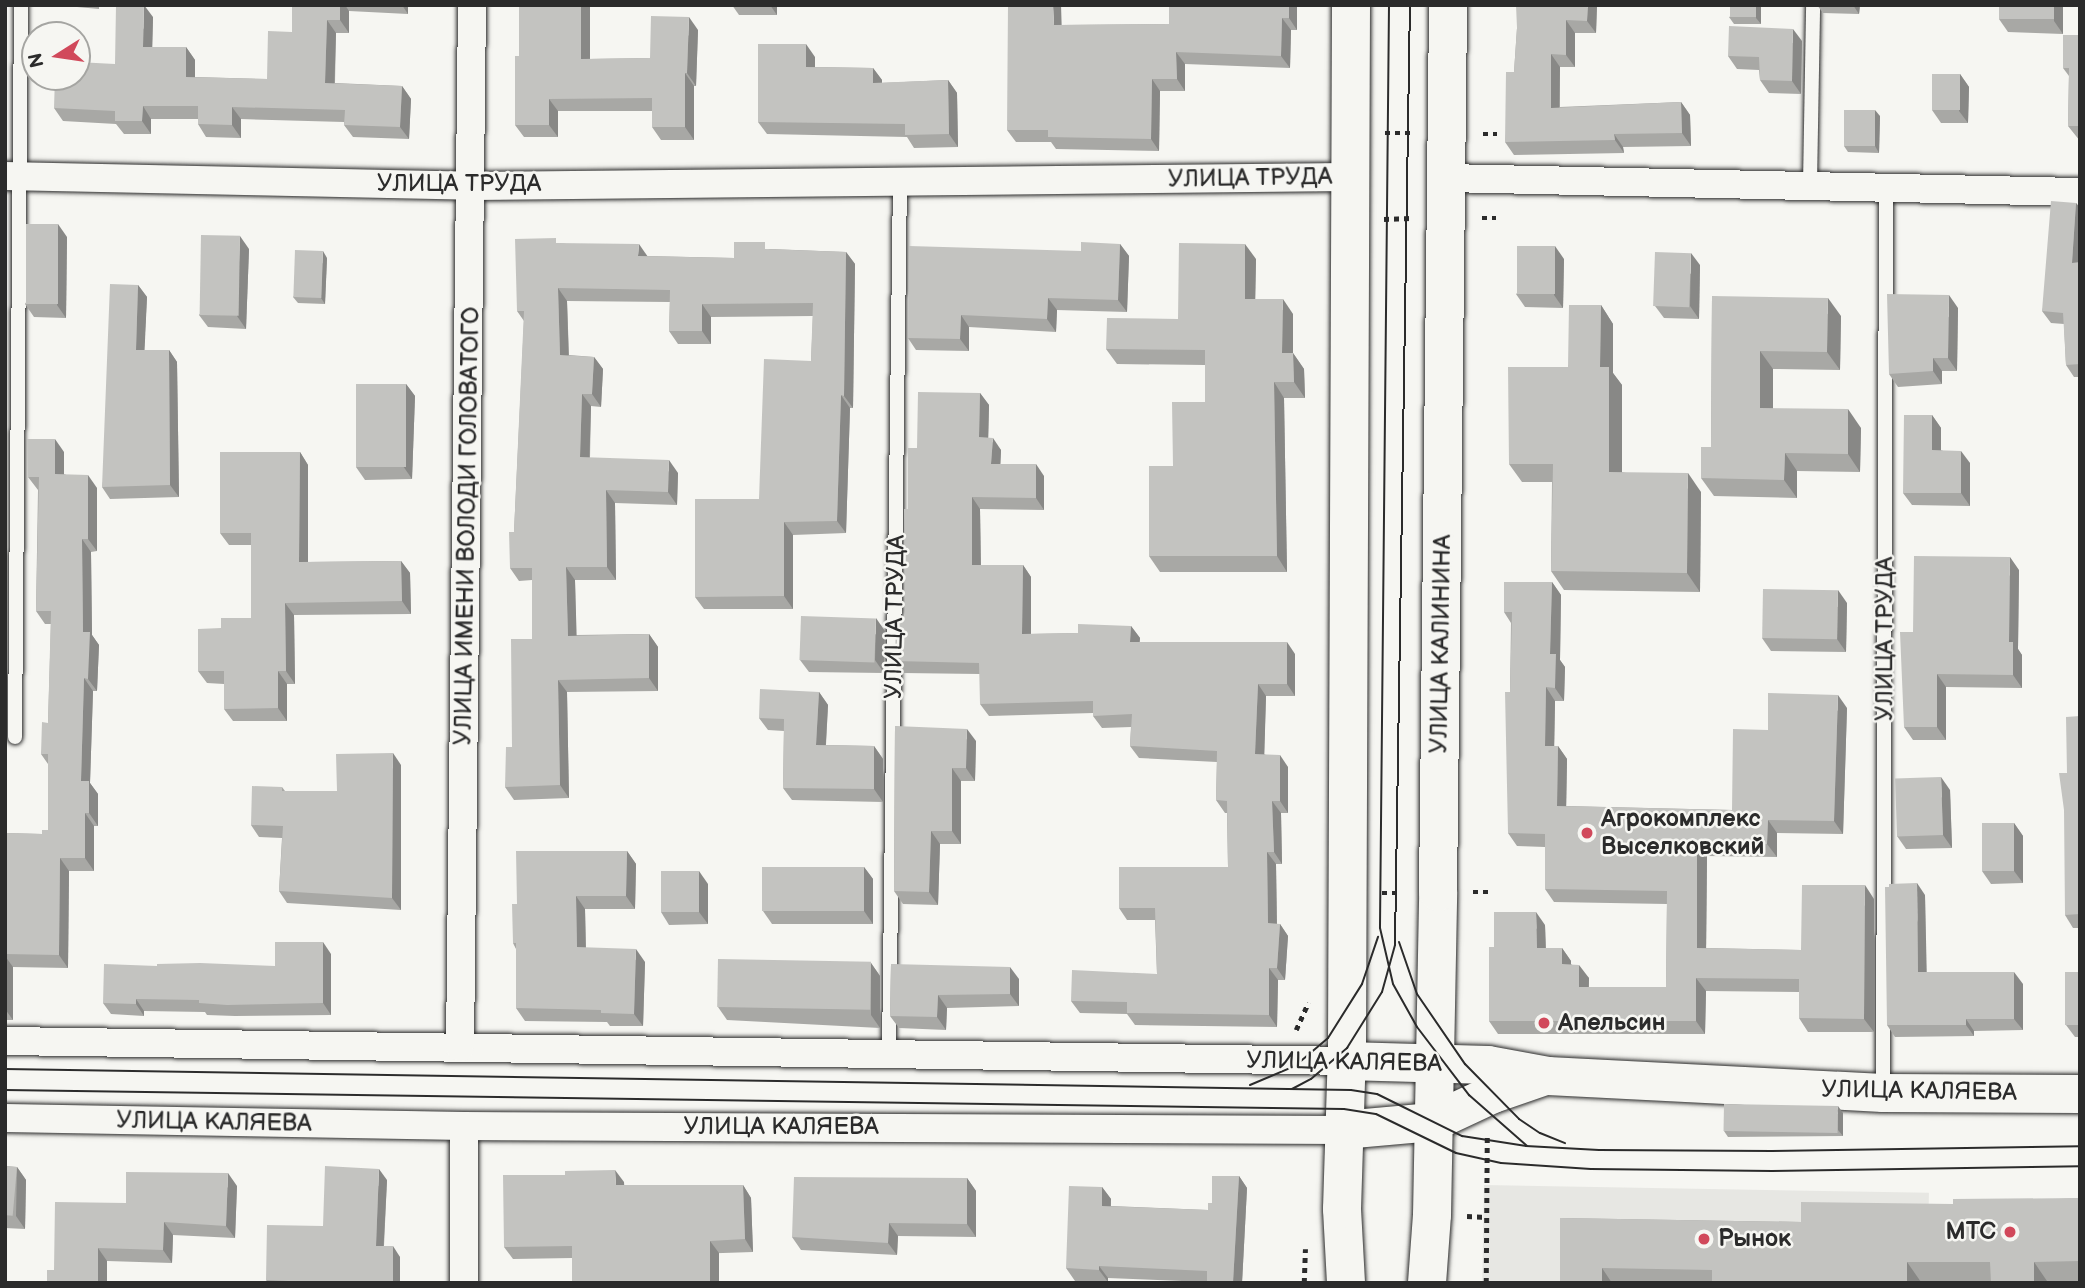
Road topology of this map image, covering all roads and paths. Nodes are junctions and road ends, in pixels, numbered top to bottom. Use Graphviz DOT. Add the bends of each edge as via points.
graph roads {
  1 [pos="21,5"];
  2 [pos="472,5"];
  3 [pos="1351,5"];
  4 [pos="1448,5"];
  5 [pos="1813,5"];
  6 [pos="12,176"];
  7 [pos="1348,177"];
  8 [pos="1446,178"];
  9 [pos="900,181"];
  10 [pos="1810,184"];
  11 [pos="472,186"];
  12 [pos="1886,186"];
  13 [pos="2080,192"];
  14 [pos="15,737"];
  15 [pos="5,1041"];
  16 [pos="460,1047"];
  17 [pos="889,1053"];
  18 [pos="1346,1061"];
  19 [pos="1435,1062"];
  20 [pos="1548,1076"];
  21 [pos="1883,1093"];
  22 [pos="2080,1094"];
  23 [pos="1487,1097"];
  24 [pos="5,1118"];
  25 [pos="1433,1122"];
  26 [pos="464,1126"];
  27 [pos="1343,1130"];
  28 [pos="464,1283"];
  29 [pos="1346,1283"];
  30 [pos="1427,1283"];
  31 [pos="1486,1283"];
  1 -- 6 [label="lane"];
  2 -- 11 [label="street, УЛИЦА ИМЕНИ ВОЛОДИ ГОЛОВАТОГО"];
  3 -- 7 [label="main road"];
  4 -- 8 [label="main road, УЛИЦА КАЛИНИНА"];
  5 -- 10 [label="lane"];
  6 -- 11 [label="street, УЛИЦА ТРУДА"];
  6 -- 14 [label="lane"];
  7 -- 9 [label="street, УЛИЦА ТРУДА"];
  7 -- 18 [label="main road"];
  8 -- 10 [label="street"];
  8 -- 19 [label="main road, УЛИЦА КАЛИНИНА"];
  9 -- 11 [label="street, УЛИЦА ТРУДА"];
  9 -- 17 [label="lane, УЛИЦА ТРУДА"];
  10 -- 12 [label="street"];
  11 -- 16 [label="street, УЛИЦА ИМЕНИ ВОЛОДИ ГОЛОВАТОГО"];
  12 -- 13 [label="street"];
  12 -- 21 [label="lane, УЛИЦА ТРУДА"];
  15 -- 16 [label="street, УЛИЦА КАЛЯЕВА"];
  16 -- 17 [label="street, УЛИЦА КАЛЯЕВА"];
  17 -- 18 [label="street, УЛИЦА КАЛЯЕВА"];
  18 -- 19 [label="main road, УЛИЦА КАЛЯЕВА"];
  18 -- 27 [label="main road"];
  19 -- 20 [label="main road, УЛИЦА КАЛЯЕВА" via="1488,1065"];
  19 -- 25 [label="main road, УЛИЦА КАЛИНИНА"];
  20 -- 21 [label="main road, УЛИЦА КАЛЯЕВА"];
  20 -- 23 [label="main road, УЛИЦА КАЛЯЕВА"];
  21 -- 22 [label="main road, УЛИЦА КАЛЯЕВА"];
  23 -- 25 [label="main road, УЛИЦА КАЛЯЕВА"];
  23 -- 31 [label="path"];
  24 -- 26 [label="street, УЛИЦА КАЛЯЕВА"];
  25 -- 27 [label="main road, УЛИЦА КАЛЯЕВА"];
  25 -- 30 [label="main road, УЛИЦА КАЛИНИНА"];
  26 -- 27 [label="street, УЛИЦА КАЛЯЕВА"];
  26 -- 28 [label="street"];
  27 -- 29 [label="main road"];
}
